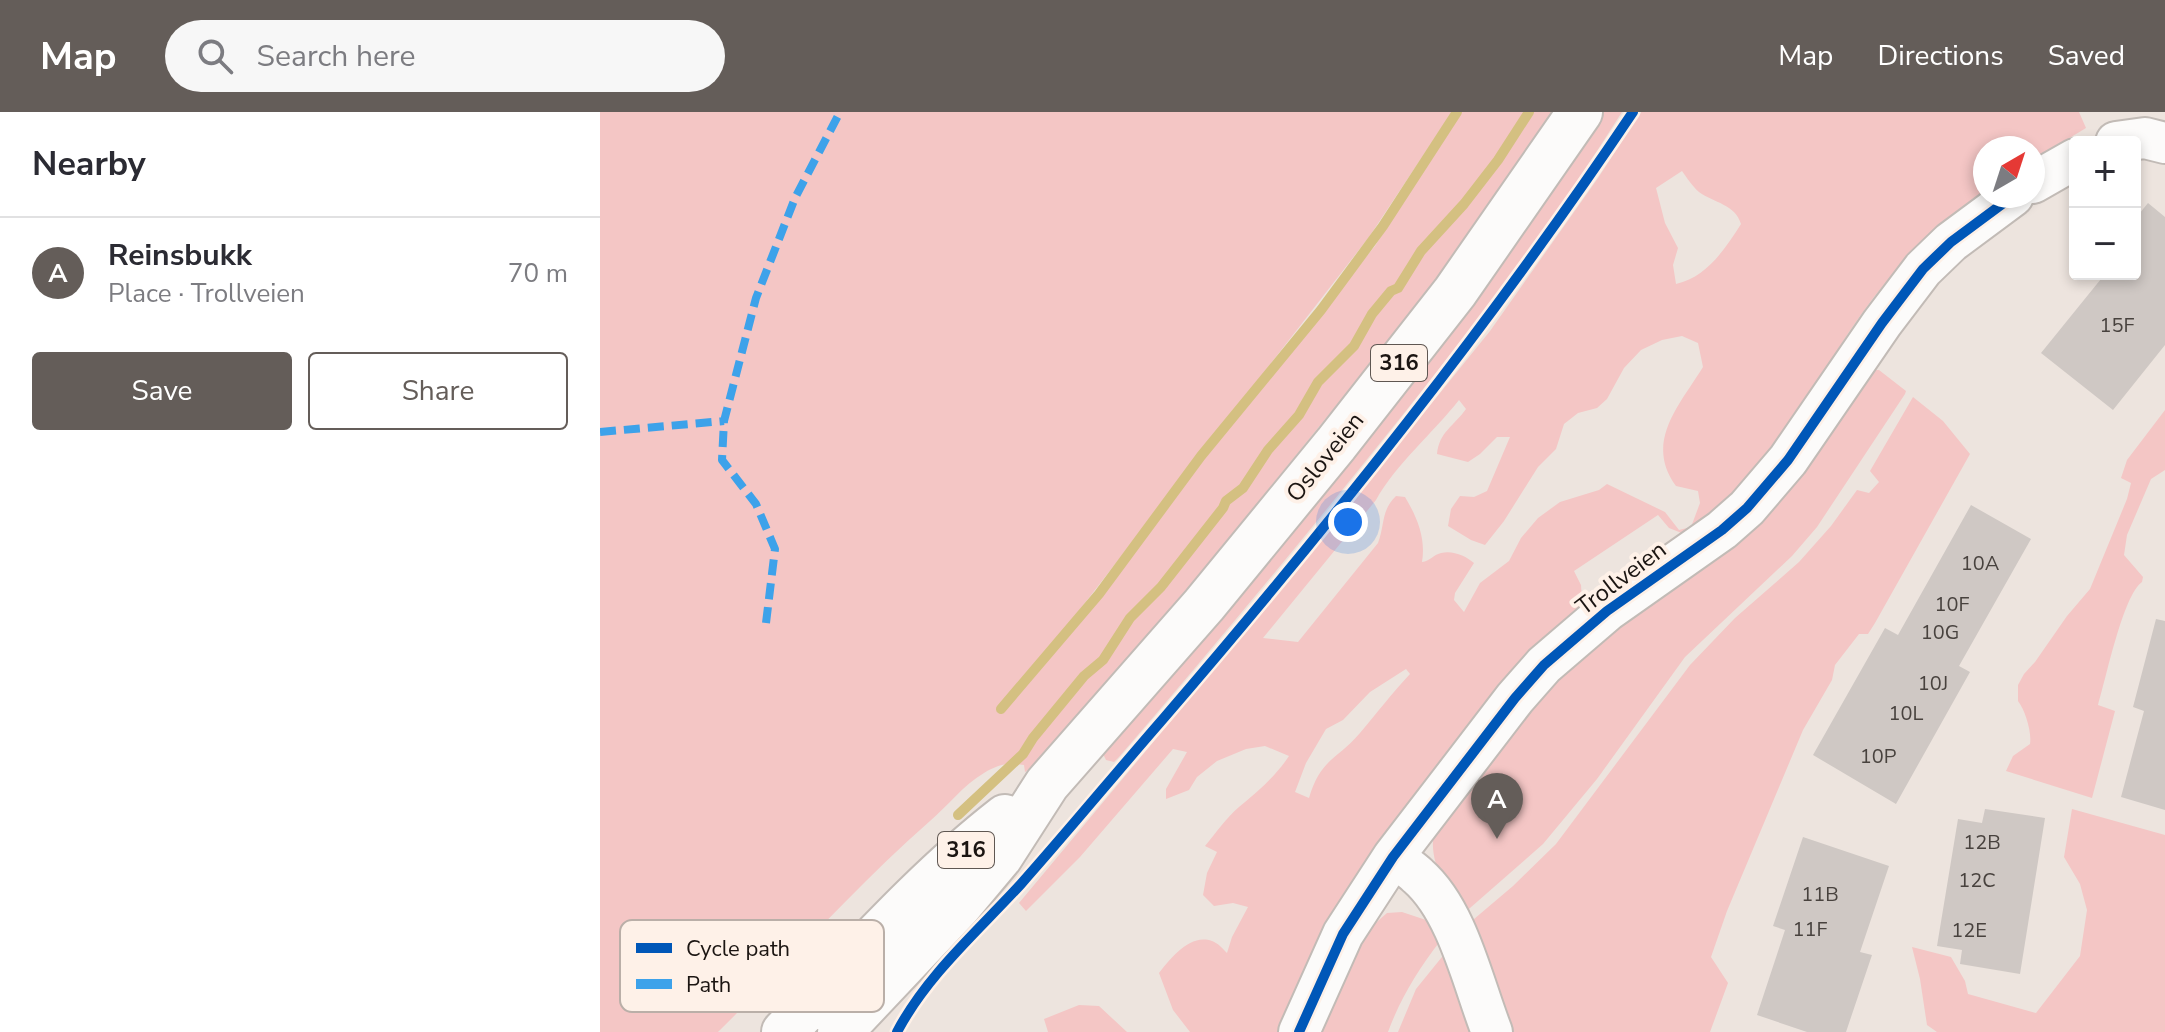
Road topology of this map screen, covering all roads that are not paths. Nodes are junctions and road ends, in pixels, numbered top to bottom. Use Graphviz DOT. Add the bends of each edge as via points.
graph roads {
  1 [pos="1580,112"];
  2 [pos="2141,139"];
  3 [pos="2165,143"];
  4 [pos="2069,162"];
  5 [pos="2045,176"];
  6 [pos="1997,208"];
  7 [pos="1047,784"];
  8 [pos="1393,857"];
  9 [pos="884,932"];
  10 [pos="884,985"];
  11 [pos="804,1012"];
  12 [pos="859,1012"];
  13 [pos="784,1032"];
  14 [pos="840,1032"];
  15 [pos="1299,1032"];
  16 [pos="1492,1032"];
  1 -- 7 [label="main road, Osloveien / 316" via="1455,292 1345,432 1204,605"];
  2 -- 3 [label="street"];
  4 -- 5 [label="street"];
  6 -- 8 [label="street, Trollveien" via="1923,269 1788,460 1747,508 1607,611 1544,665"];
  7 -- 9 [label="main road, Osloveien / 316" via="980,836"];
  7 -- 10 [label="main road, Osloveien / 316" via="1000,857"];
  8 -- 15 [label="street, Trollveien" via="1343,934"];
  8 -- 16 [label="street" via="1420,877 1440,903"];
  11 -- 13 [label="main road, Osloveien / 316"];
  12 -- 14 [label="main road, Osloveien / 316"];
}
